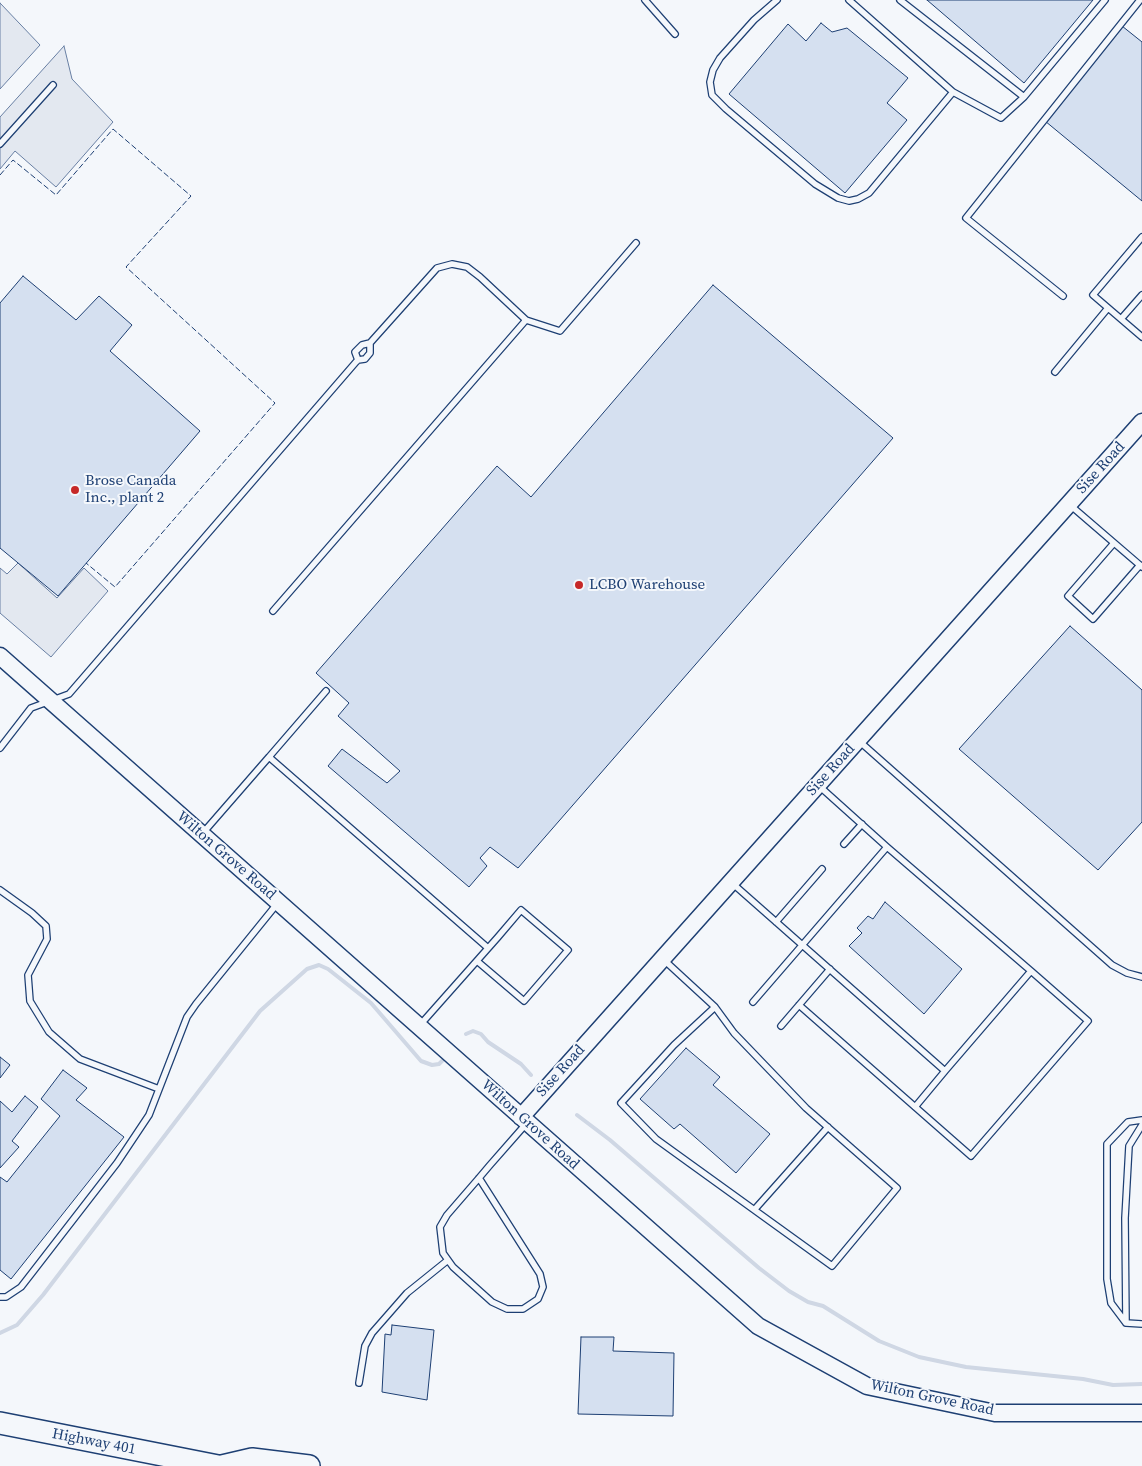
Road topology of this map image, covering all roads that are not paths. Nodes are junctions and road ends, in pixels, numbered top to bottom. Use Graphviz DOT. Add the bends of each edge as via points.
graph roads {
  1 [pos="645,0"];
  2 [pos="777,0"];
  3 [pos="849,0"];
  4 [pos="900,0"];
  5 [pos="1105,0"];
  6 [pos="1140,0"];
  7 [pos="675,34"];
  8 [pos="53,85"];
  9 [pos="953,92"];
  10 [pos="1024,98"];
  11 [pos="0,144"];
  12 [pos="1142,237"];
  13 [pos="636,243"];
  14 [pos="1142,294"];
  15 [pos="1063,296"];
  16 [pos="1108,308"];
  17 [pos="1121,319"];
  18 [pos="526,320"];
  19 [pos="1142,337"];
  20 [pos="370,343"];
  21 [pos="358,360"];
  22 [pos="1055,372"];
  23 [pos="1142,422"];
  24 [pos="1069,504"];
  25 [pos="1114,543"];
  26 [pos="1141,566"];
  27 [pos="273,610"];
  28 [pos="0,656"];
  29 [pos="326,692"];
  30 [pos="50,702"];
  31 [pos="858,740"];
  32 [pos="0,748"];
  33 [pos="269,757"];
  34 [pos="818,785"];
  35 [pos="862,824"];
  36 [pos="202,834"];
  37 [pos="844,844"];
  38 [pos="887,847"];
  39 [pos="822,869"];
  40 [pos="731,882"];
  41 [pos="0,890"];
  42 [pos="278,902"];
  43 [pos="776,922"];
  44 [pos="802,945"];
  45 [pos="488,948"];
  46 [pos="662,958"];
  47 [pos="477,960"];
  48 [pos="830,969"];
  49 [pos="1031,971"];
  50 [pos="1142,977"];
  51 [pos="753,1002"];
  52 [pos="799,1005"];
  53 [pos="715,1007"];
  54 [pos="781,1026"];
  55 [pos="419,1027"];
  56 [pos="945,1071"];
  57 [pos="159,1089"];
  58 [pos="915,1107"];
  59 [pos="524,1120"];
  60 [pos="1142,1120"];
  61 [pos="1142,1125"];
  62 [pos="828,1127"];
  63 [pos="479,1178"];
  64 [pos="755,1209"];
  65 [pos="448,1260"];
  66 [pos="0,1297"];
  67 [pos="1126,1323"];
  68 [pos="1142,1324"];
  69 [pos="359,1383"];
  70 [pos="1142,1413"];
  71 [pos="0,1423"];
  72 [pos="218,1466"];
  73 [pos="222,1466"];
  74 [pos="309,1466"];
  1 -- 7 [label="lane"];
  2 -- 9 [label="lane" via="720,58 710,82 712,95 808,178 838,198 849,201 868,193"];
  3 -- 9 [label="lane"];
  4 -- 10 [label="lane"];
  5 -- 10 [label="lane"];
  6 -- 15 [label="lane" via="966,218"];
  8 -- 11 [label="lane"];
  9 -- 10 [label="lane" via="1001,118"];
  12 -- 16 [label="lane" via="1093,295"];
  13 -- 18 [label="lane" via="560,331"];
  14 -- 17 [label="lane"];
  16 -- 17 [label="lane"];
  16 -- 22 [label="lane"];
  17 -- 19 [label="lane"];
  18 -- 20 [label="lane" via="467,267 452,264 437,268"];
  18 -- 27 [label="lane"];
  20 -- 21 [label="lane" via="370,353 365,359"];
  20 -- 21 [label="lane" via="362,345 356,352"];
  21 -- 30 [label="lane" via="69,694"];
  23 -- 24 [label="main road, Sise Road"];
  24 -- 25 [label="lane"];
  24 -- 31 [label="main road, Sise Road"];
  25 -- 26 [label="lane"];
  25 -- 26 [label="lane" via="1068,596 1093,618"];
  28 -- 30 [label="main road, Wilton Grove Road"];
  29 -- 33 [label="lane"];
  30 -- 32 [label="lane" via="31,708"];
  30 -- 36 [label="main road, Wilton Grove Road"];
  31 -- 34 [label="main road, Sise Road"];
  31 -- 50 [label="lane" via="1112,965 1127,974"];
  33 -- 36 [label="lane"];
  33 -- 45 [label="lane"];
  34 -- 35 [label="lane"];
  34 -- 40 [label="main road, Sise Road"];
  35 -- 37 [label="lane"];
  35 -- 38 [label="lane"];
  36 -- 42 [label="main road, Wilton Grove Road"];
  38 -- 44 [label="lane"];
  38 -- 49 [label="lane"];
  39 -- 43 [label="lane"];
  40 -- 43 [label="lane"];
  40 -- 46 [label="main road, Sise Road"];
  41 -- 57 [label="lane" via="46,926 47,939 28,975 30,1001 49,1032 80,1059"];
  42 -- 55 [label="main road, Wilton Grove Road"];
  42 -- 57 [label="lane" via="187,1018"];
  43 -- 44 [label="lane"];
  44 -- 48 [label="lane"];
  44 -- 51 [label="lane"];
  45 -- 47 [label="lane"];
  45 -- 47 [label="lane" via="521,910 568,950 524,1001"];
  46 -- 53 [label="lane"];
  46 -- 59 [label="main road, Sise Road"];
  47 -- 55 [label="lane"];
  48 -- 52 [label="lane"];
  48 -- 56 [label="lane"];
  49 -- 56 [label="lane"];
  49 -- 58 [label="lane" via="1088,1021 971,1156"];
  52 -- 54 [label="lane"];
  52 -- 58 [label="lane"];
  53 -- 62 [label="lane" via="734,1033"];
  53 -- 64 [label="lane" via="674,1045 621,1104 656,1139"];
  55 -- 59 [label="main road, Wilton Grove Road"];
  56 -- 58 [label="lane"];
  57 -- 66 [label="lane" via="150,1115 117,1163 21,1287 6,1297"];
  59 -- 63 [label="lane"];
  59 -- 70 [label="main road, Wilton Grove Road" via="758,1326 867,1386 995,1413"];
  60 -- 67 [label="lane" via="1128,1122 1107,1144 1107,1279 1111,1304"];
  61 -- 67 [label="lane" via="1129,1146 1125,1218"];
  62 -- 64 [label="lane"];
  62 -- 64 [label="lane" via="897,1188 832,1266"];
  63 -- 65 [label="lane" via="440,1227 443,1254"];
  63 -- 65 [label="lane" via="540,1274 543,1287 538,1299 523,1309 507,1309 492,1302"];
  65 -- 69 [label="lane" via="407,1293 372,1333 365,1346"];
  67 -- 68 [label="lane"];
  71 -- 72 [label="highway, Highway 401"];
  73 -- 74 [label="highway" via="252,1460"];
}
